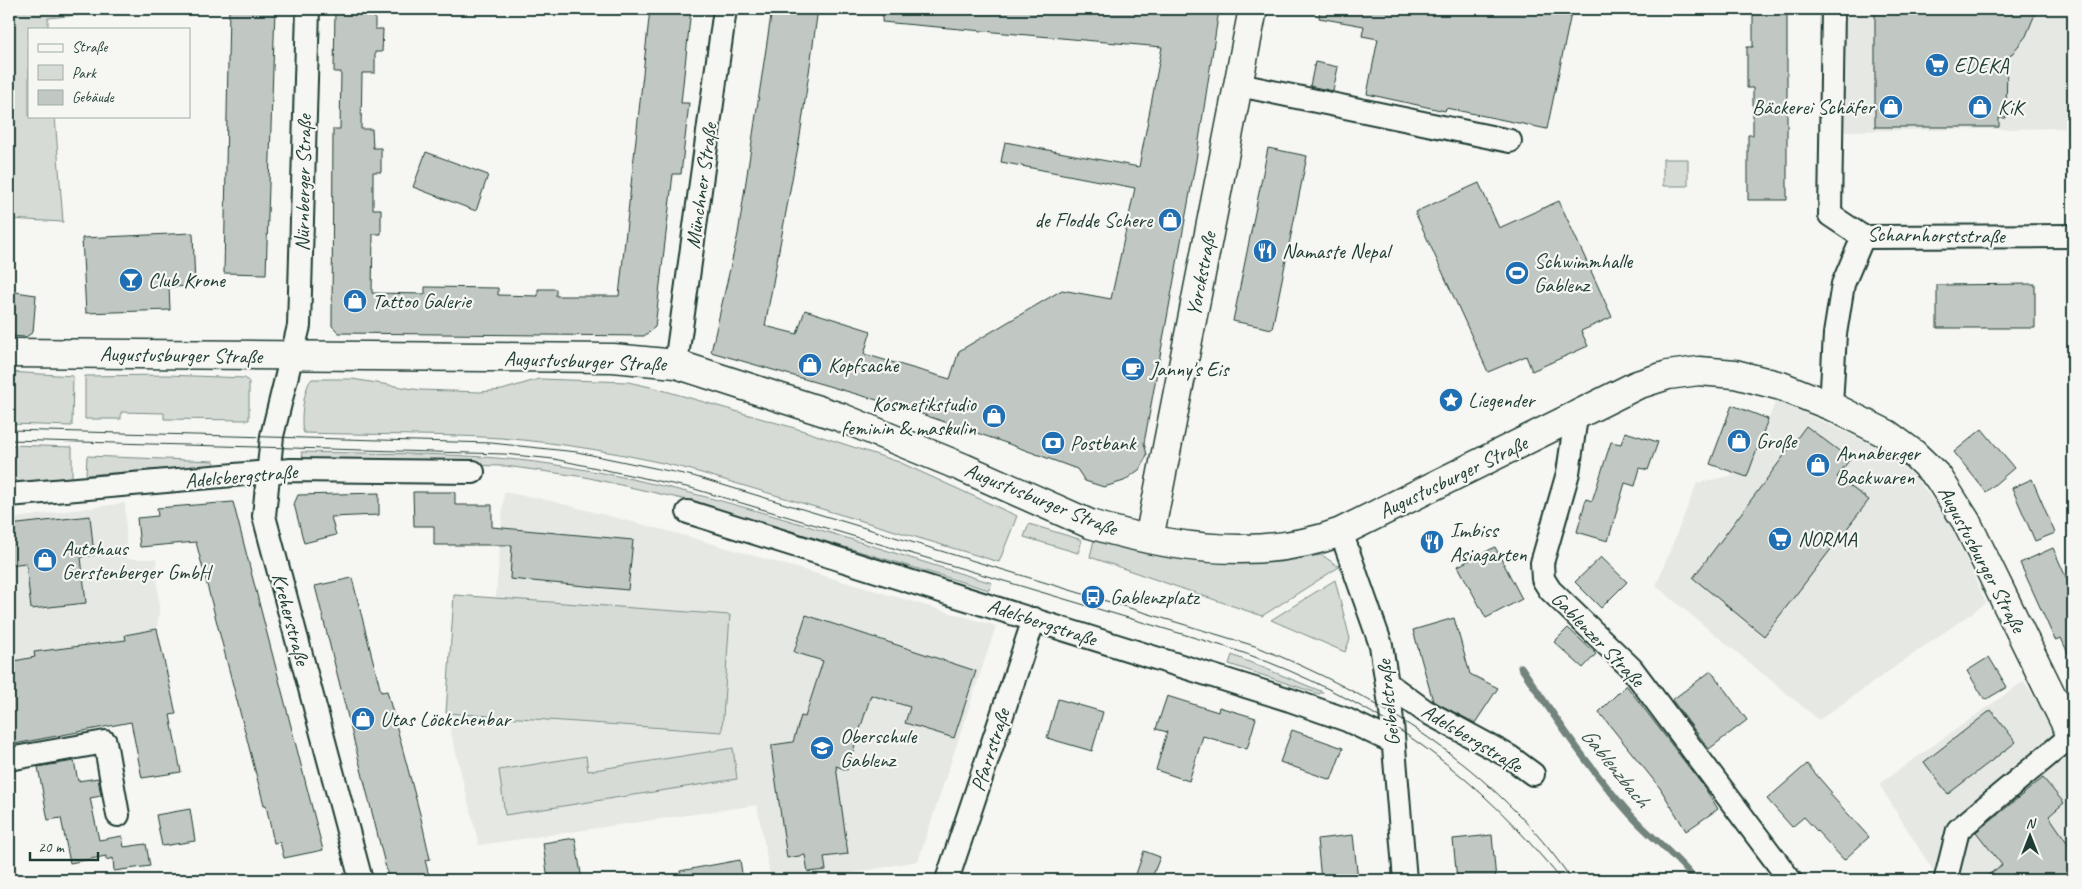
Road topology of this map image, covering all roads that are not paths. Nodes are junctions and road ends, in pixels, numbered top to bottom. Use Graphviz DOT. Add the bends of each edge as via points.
graph roads {
  1 [pos="308,9"];
  2 [pos="725,9"];
  3 [pos="1253,9"];
  4 [pos="1833,9"];
  5 [pos="1238,85"];
  6 [pos="1510,141"];
  7 [pos="2073,236"];
  8 [pos="1863,237"];
  9 [pos="9,353"];
  10 [pos="293,356"];
  11 [pos="676,364"];
  12 [pos="1831,406"];
  13 [pos="1576,417"];
  14 [pos="267,472"];
  15 [pos="473,472"];
  16 [pos="9,495"];
  17 [pos="688,512"];
  18 [pos="1341,532"];
  19 [pos="1149,539"];
  20 [pos="1034,619"];
  21 [pos="1388,684"];
  22 [pos="2072,738"];
  23 [pos="1393,742"];
  24 [pos="9,759"];
  25 [pos="1533,774"];
  26 [pos="118,815"];
  27 [pos="361,880"];
  28 [pos="946,880"];
  29 [pos="1405,880"];
  30 [pos="1790,880"];
  31 [pos="1948,880"];
  1 -- 10 [label="street, Nürnberger Straße" via="299,326"];
  2 -- 11 [label="street, Münchner Straße"];
  3 -- 5 [label="main road, Yorckstraße"];
  4 -- 8 [label="street, Scharnhorststraße" via="1830,215"];
  5 -- 6 [label="street"];
  5 -- 19 [label="main road, Yorckstraße"];
  7 -- 8 [label="street, Scharnhorststraße"];
  8 -- 12 [label="street" via="1843,284 1835,334"];
  9 -- 10 [label="main road, Augustusburger Straße"];
  10 -- 11 [label="main road, Augustusburger Straße" via="613,358"];
  10 -- 14 [label="street, Kreherstraße" via="272,436"];
  11 -- 19 [label="main road, Augustusburger Straße" via="856,422 1090,524"];
  12 -- 13 [label="main road, Augustusburger Straße" via="1781,386 1735,374 1699,370 1637,385"];
  12 -- 22 [label="main road, Augustusburger Straße" via="1886,434 1938,477 1966,520"];
  13 -- 18 [label="main road, Augustusburger Straße"];
  13 -- 30 [label="street, Gablenzer Straße" via="1568,472 1542,563 1543,579 1550,590 1632,669"];
  14 -- 15 [label="street, Adelsbergstraße"];
  14 -- 16 [label="street, Adelsbergstraße"];
  14 -- 27 [label="street, Kreherstraße" via="264,516"];
  17 -- 20 [label="street, Adelsbergstraße"];
  18 -- 19 [label="main road, Augustusburger Straße" via="1295,544 1245,548 1200,548"];
  18 -- 21 [label="street, Geibelstraße" via="1381,645"];
  20 -- 23 [label="street, Adelsbergstraße" via="1290,700 1347,720"];
  20 -- 28 [label="street, Pfarrstraße"];
  21 -- 23 [label="street, Geibelstraße"];
  21 -- 25 [label="street, Adelsbergstraße" via="1426,712 1510,756"];
  22 -- 31 [label="street" via="1958,830"];
  23 -- 29 [label="street, Geibelstraße"];
  24 -- 26 [label="street" via="105,742"];
}
